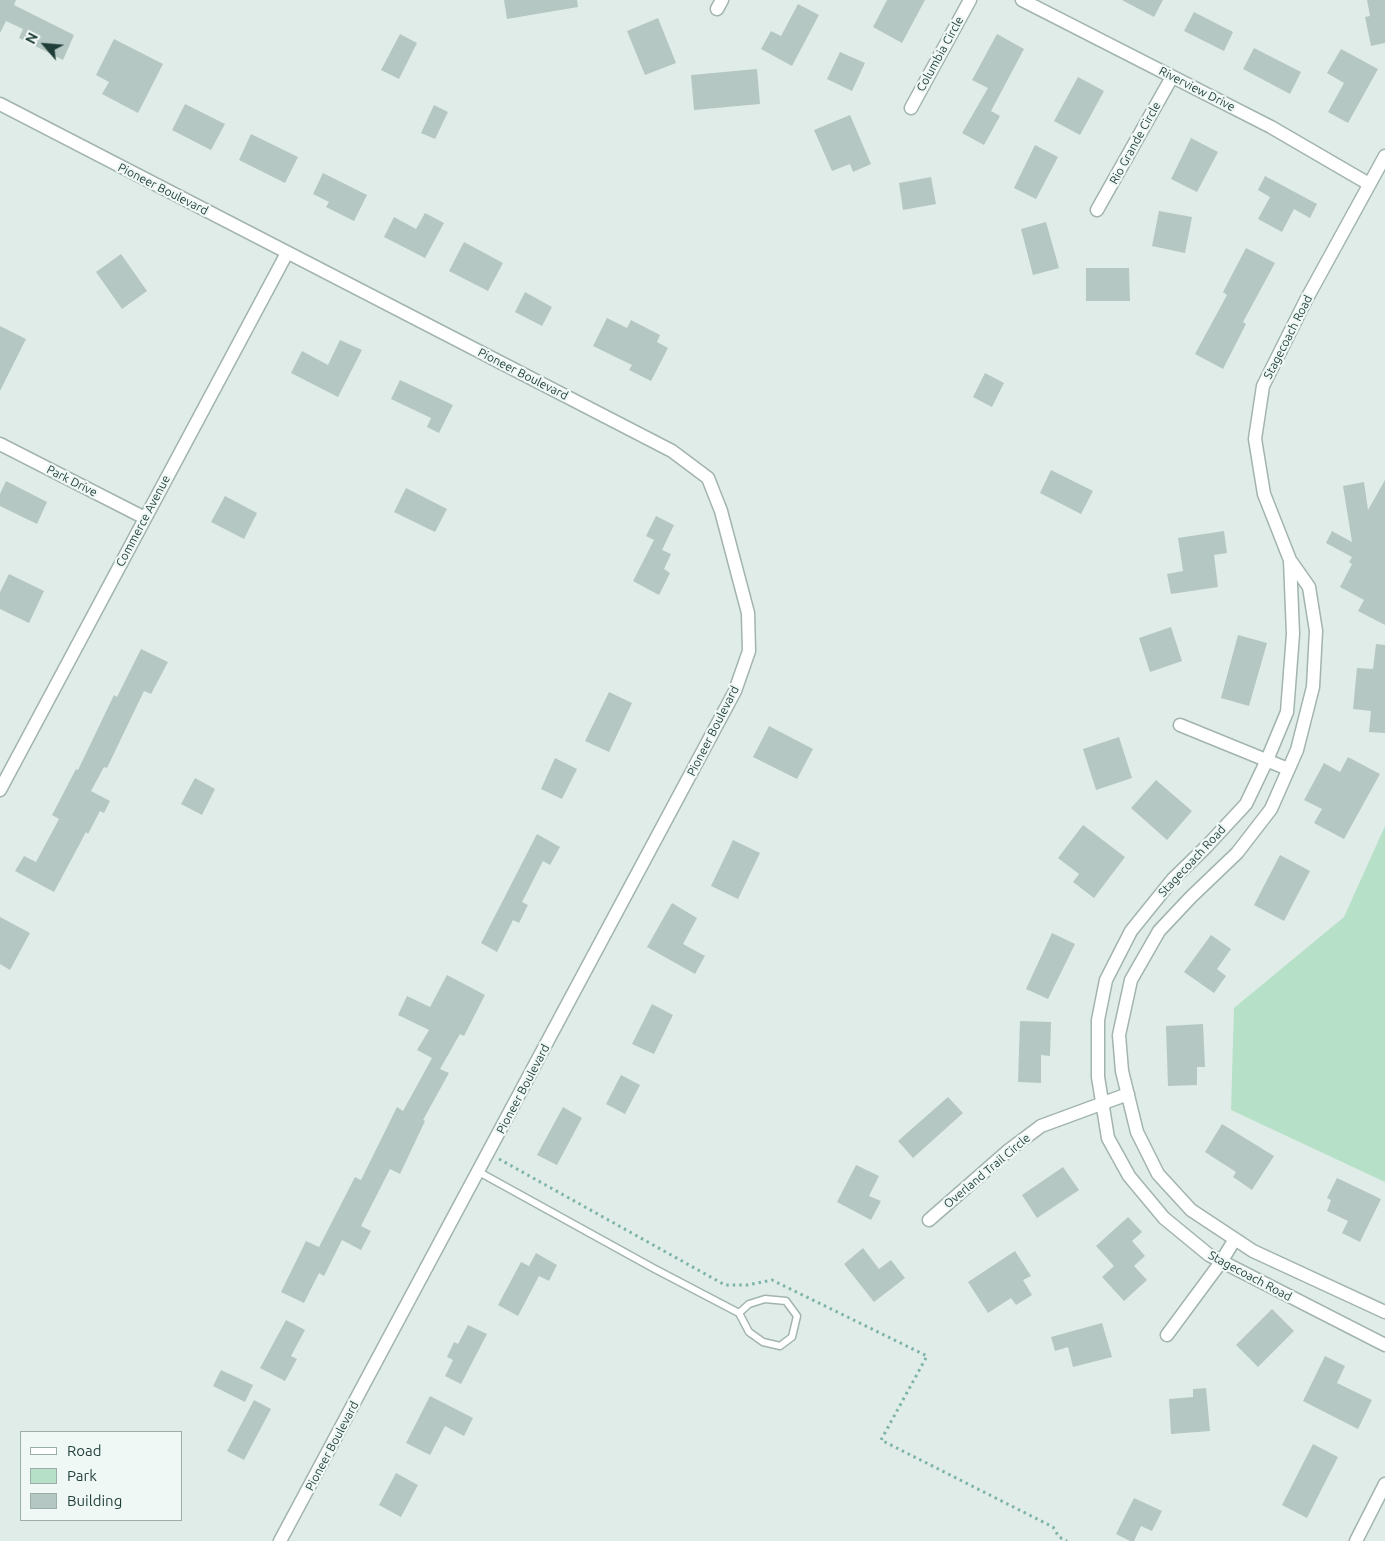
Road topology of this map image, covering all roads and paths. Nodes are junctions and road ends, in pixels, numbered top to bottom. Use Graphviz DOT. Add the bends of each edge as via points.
graph roads {
  1 [pos="970,0"];
  2 [pos="1022,0"];
  3 [pos="1172,76"];
  4 [pos="0,104"];
  5 [pos="911,108"];
  6 [pos="1385,156"];
  7 [pos="1369,184"];
  8 [pos="1097,210"];
  9 [pos="286,253"];
  10 [pos="0,444"];
  11 [pos="145,518"];
  12 [pos="1290,560"];
  13 [pos="1180,725"];
  14 [pos="1267,760"];
  15 [pos="1288,769"];
  16 [pos="0,790"];
  17 [pos="1128,1094"];
  18 [pos="1102,1103"];
  19 [pos="479,1172"];
  20 [pos="929,1220"];
  21 [pos="1235,1239"];
  22 [pos="1221,1262"];
  23 [pos="1385,1312"];
  24 [pos="739,1313"];
  25 [pos="1168,1335"];
  26 [pos="1385,1345"];
  27 [pos="1385,1484"];
  28 [pos="280,1541"];
  29 [pos="1356,1541"];
  1 -- 5 [label="street, Columbia Circle"];
  2 -- 3 [label="street, Riverview Drive"];
  3 -- 7 [label="street, Riverview Drive" via="1271,127"];
  3 -- 8 [label="street, Rio Grande Circle"];
  4 -- 9 [label="street, Pioneer Boulevard"];
  6 -- 7 [label="street, Stagecoach Road"];
  7 -- 12 [label="street, Stagecoach Road" via="1263,386 1255,439 1264,494"];
  9 -- 11 [label="street, Commerce Avenue"];
  9 -- 19 [label="street, Pioneer Boulevard" via="672,450 694,467 708,478 721,512 748,613 748,651 735,691"];
  10 -- 11 [label="street, Park Drive"];
  11 -- 16 [label="street, Commerce Avenue"];
  12 -- 14 [label="street, Stagecoach Road" via="1293,634 1287,712"];
  12 -- 15 [label="street, Stagecoach Road" via="1309,588 1316,631 1313,687 1297,750"];
  13 -- 14 [label="street"];
  14 -- 15 [label="street"];
  14 -- 18 [label="street, Stagecoach Road" via="1246,804 1173,879 1131,931 1106,980 1098,1020 1098,1077"];
  15 -- 17 [label="street, Stagecoach Road" via="1271,809 1237,853 1159,931 1131,980 1119,1035"];
  17 -- 18 [label="street, Overland Trail Circle"];
  17 -- 21 [label="street, Stagecoach Road" via="1137,1132 1158,1174 1191,1210"];
  18 -- 20 [label="street, Overland Trail Circle" via="1040,1126"];
  18 -- 22 [label="street, Stagecoach Road" via="1108,1138 1129,1176 1164,1218"];
  19 -- 24 [label="lane"];
  19 -- 28 [label="street, Pioneer Boulevard"];
  21 -- 22 [label="street"];
  21 -- 23 [label="street, Stagecoach Road" via="1253,1251"];
  22 -- 25 [label="street"];
  22 -- 26 [label="street, Stagecoach Road"];
  24 -- 24 [label="lane" via="749,1332 763,1342 780,1346 792,1337 797,1316 786,1301 764,1299 749,1304"];
  27 -- 29 [label="street"];
}
